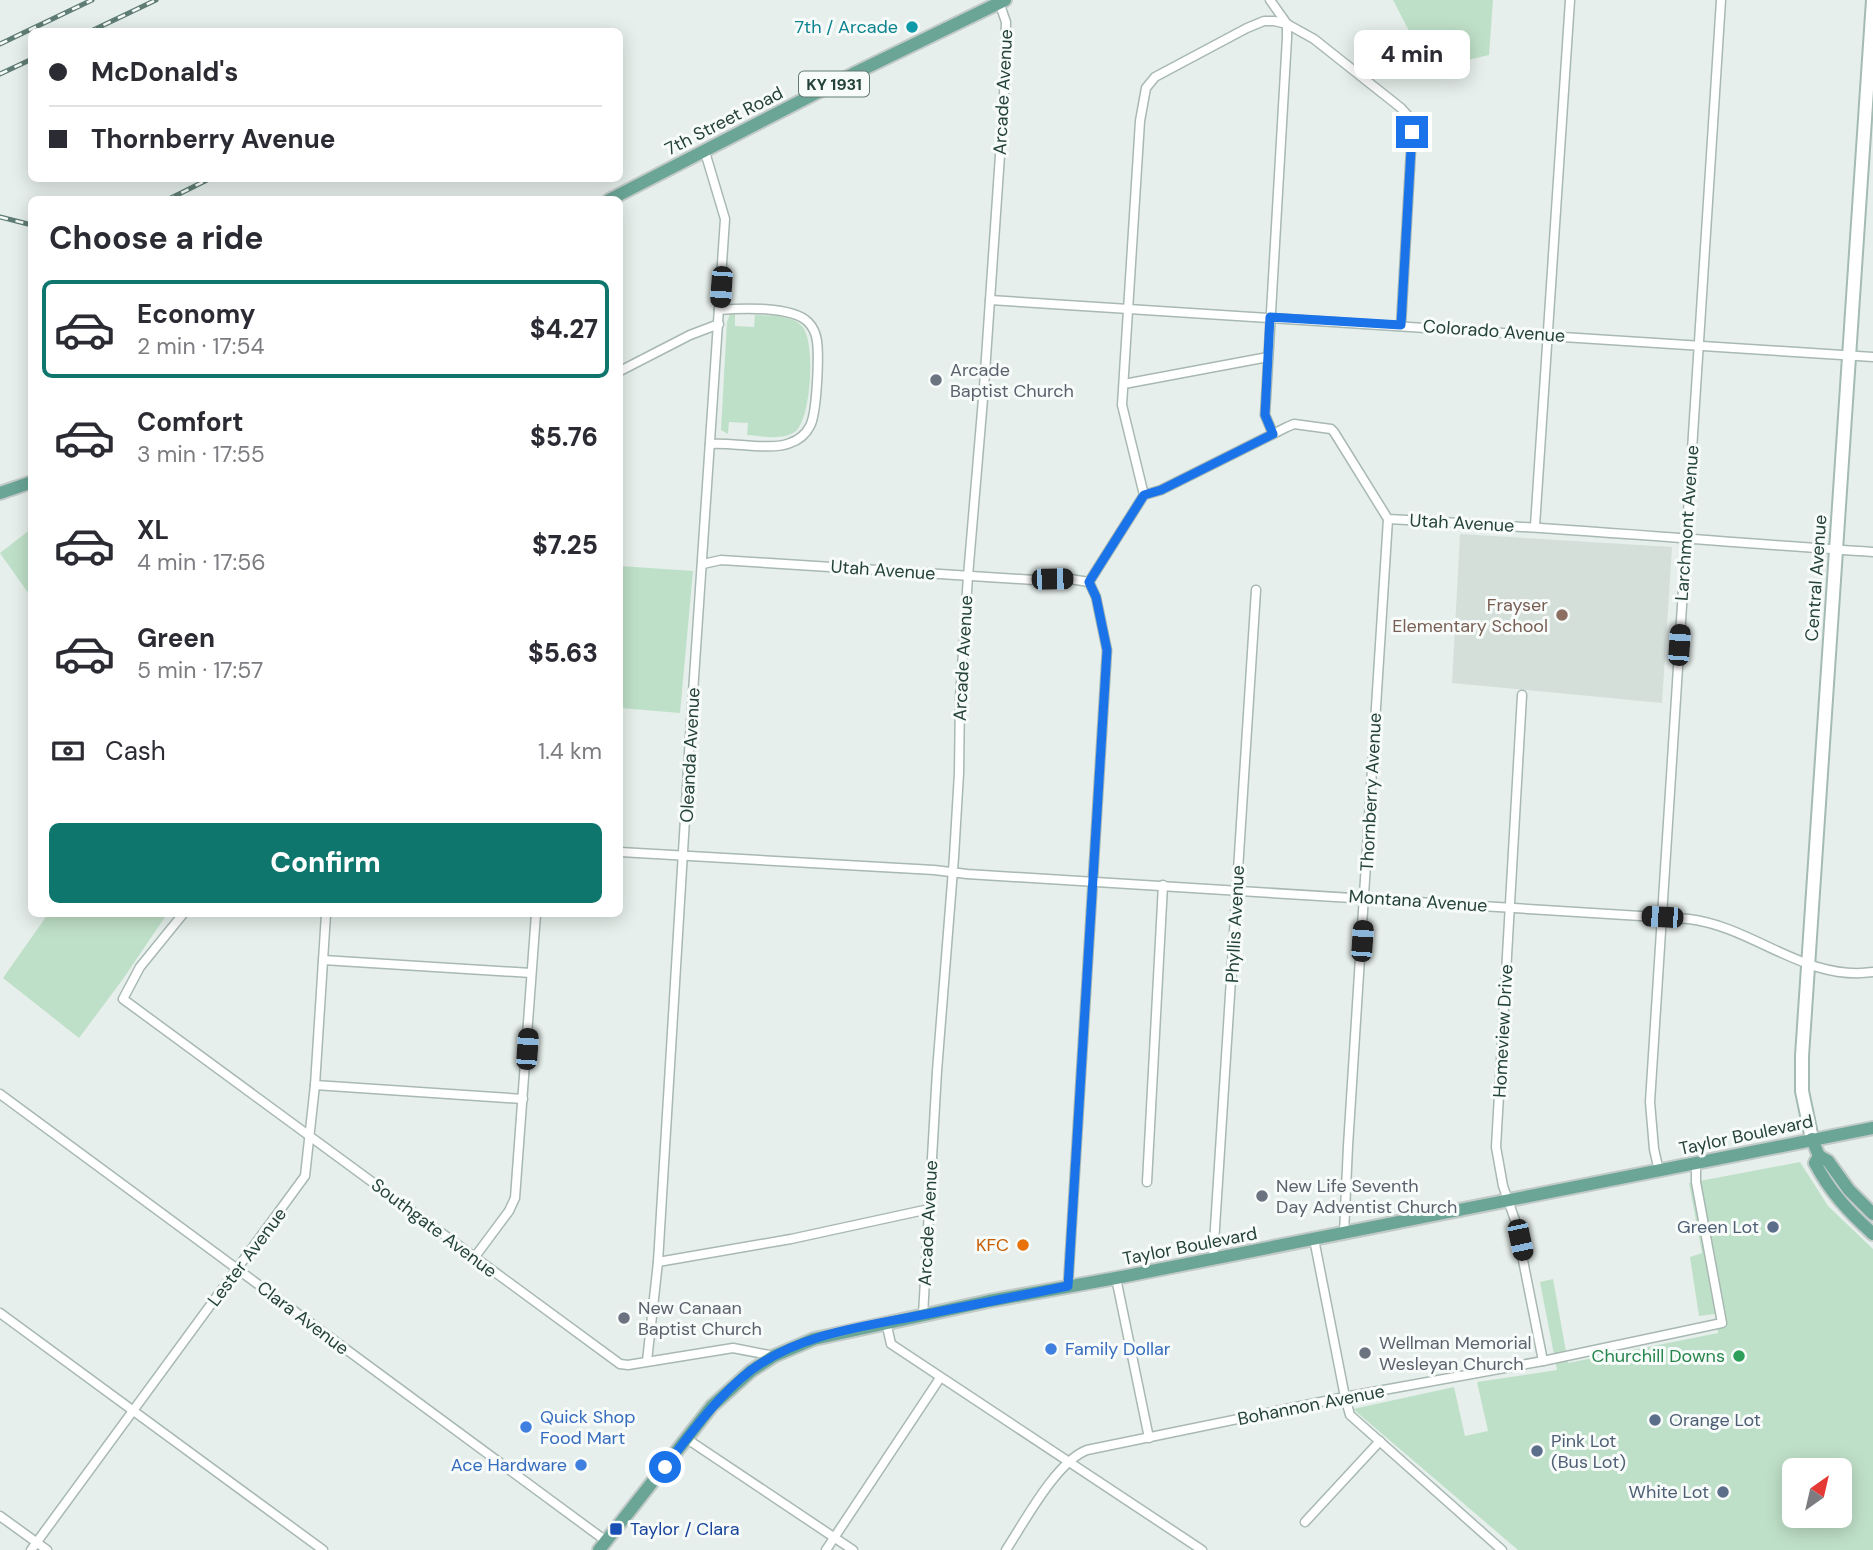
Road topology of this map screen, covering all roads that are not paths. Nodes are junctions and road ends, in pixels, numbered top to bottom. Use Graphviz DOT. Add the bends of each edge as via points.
graph roads {
  1 [pos="1269,0"];
  2 [pos="1570,0"];
  3 [pos="1721,0"];
  4 [pos="1873,0"];
  5 [pos="1002,1"];
  6 [pos="1287,24"];
  7 [pos="705,152"];
  8 [pos="617,196"];
  9 [pos="990,300"];
  10 [pos="1128,307"];
  11 [pos="719,310"];
  12 [pos="1270,317"];
  13 [pos="719,324"];
  14 [pos="1401,325"];
  15 [pos="1548,335"];
  16 [pos="1699,345"];
  17 [pos="1849,355"];
  18 [pos="1268,357"];
  19 [pos="1873,357"];
  20 [pos="623,369"];
  21 [pos="1124,384"];
  22 [pos="1273,434"];
  23 [pos="710,444"];
  24 [pos="28,483"];
  25 [pos="0,493"];
  26 [pos="1144,495"];
  27 [pos="1388,519"];
  28 [pos="1535,526"];
  29 [pos="1685,540"];
  30 [pos="1835,550"];
  31 [pos="1873,552"];
  32 [pos="703,564"];
  33 [pos="968,576"];
  34 [pos="1089,582"];
  35 [pos="1256,590"];
  36 [pos="1522,695"];
  37 [pos="623,852"];
  38 [pos="684,856"];
  39 [pos="953,872"];
  40 [pos="1093,881"];
  41 [pos="1163,886"];
  42 [pos="1236,890"];
  43 [pos="1364,898"];
  44 [pos="1511,906"];
  45 [pos="181,917"];
  46 [pos="326,917"];
  47 [pos="536,917"];
  48 [pos="1662,917"];
  49 [pos="323,960"];
  50 [pos="1808,965"];
  51 [pos="1873,972"];
  52 [pos="531,973"];
  53 [pos="315,1085"];
  54 [pos="0,1094"];
  55 [pos="523,1099"];
  56 [pos="1873,1128"];
  57 [pos="310,1136"];
  58 [pos="1812,1139"];
  59 [pos="1819,1156"];
  60 [pos="1696,1163"];
  61 [pos="1659,1171"];
  62 [pos="1147,1182"];
  63 [pos="1509,1201"];
  64 [pos="929,1209"];
  65 [pos="1873,1214"];
  66 [pos="1345,1233"];
  67 [pos="1873,1234"];
  68 [pos="1314,1239"];
  69 [pos="474,1258"];
  70 [pos="1213,1259"];
  71 [pos="658,1262"];
  72 [pos="238,1269"];
  73 [pos="1116,1278"];
  74 [pos="1068,1286"];
  75 [pos="0,1313"];
  76 [pos="923,1315"];
  77 [pos="886,1322"];
  78 [pos="774,1356"];
  79 [pos="647,1361"];
  80 [pos="1543,1361"];
  81 [pos="940,1378"];
  82 [pos="1345,1397"];
  83 [pos="133,1410"];
  84 [pos="1149,1438"];
  85 [pos="687,1439"];
  86 [pos="1380,1441"];
  87 [pos="1067,1462"];
  88 [pos="0,1516"];
  89 [pos="1305,1522"];
  90 [pos="834,1537"];
  91 [pos="34,1546"];
  92 [pos="602,1546"];
  93 [pos="1189,1546"];
  94 [pos="47,1550"];
  95 [pos="323,1550"];
  96 [pos="826,1550"];
  97 [pos="853,1550"];
  98 [pos="1006,1550"];
  99 [pos="1202,1550"];
  100 [pos="1502,1550"];
  1 -- 6 [label="street"];
  2 -- 15 [label="street"];
  3 -- 16 [label="street, Larchmont Avenue"];
  4 -- 17 [label="street, Central Avenue"];
  5 -- 7 [label="main road, 7th Street Road / KY 1931"];
  5 -- 9 [label="street, Arcade Avenue" via="1006,22"];
  6 -- 10 [label="street" via="1264,21 1247,28 1155,77 1146,88"];
  6 -- 12 [label="street"];
  6 -- 14 [label="street" via="1401,108 1411,124"];
  7 -- 8 [label="main road, 7th Street Road / KY 1931"];
  7 -- 11 [label="street, Oleanda Avenue" via="725,219"];
  9 -- 10 [label="street, Colorado Avenue"];
  9 -- 33 [label="street, Arcade Avenue"];
  10 -- 12 [label="street, Colorado Avenue"];
  10 -- 21 [label="street"];
  11 -- 13 [label="street, Oleanda Avenue"];
  11 -- 23 [label="street" via="791,313 807,321 817,342 814,413 809,428 790,443"];
  12 -- 14 [label="street, Colorado Avenue"];
  12 -- 18 [label="street"];
  13 -- 20 [label="street"];
  13 -- 23 [label="street, Oleanda Avenue"];
  14 -- 15 [label="street, Colorado Avenue"];
  15 -- 16 [label="street, Colorado Avenue"];
  15 -- 28 [label="street"];
  16 -- 17 [label="street, Colorado Avenue"];
  16 -- 29 [label="street, Larchmont Avenue"];
  17 -- 19 [label="street, Colorado Avenue"];
  17 -- 30 [label="street, Central Avenue"];
  18 -- 21 [label="street"];
  18 -- 22 [label="street" via="1265,415"];
  21 -- 26 [label="street" via="1122,405"];
  22 -- 26 [label="street, Utah Avenue"];
  22 -- 27 [label="street, Utah Avenue" via="1294,424 1331,429"];
  23 -- 32 [label="street, Oleanda Avenue"];
  24 -- 25 [label="main road"];
  26 -- 34 [label="street"];
  27 -- 28 [label="street, Utah Avenue"];
  27 -- 43 [label="street, Thornberry Avenue"];
  28 -- 29 [label="street, Utah Avenue"];
  29 -- 30 [label="street, Utah Avenue"];
  29 -- 48 [label="street, Larchmont Avenue"];
  30 -- 31 [label="street, Utah Avenue"];
  30 -- 50 [label="street, Central Avenue"];
  32 -- 33 [label="street, Utah Avenue" via="721,560"];
  32 -- 38 [label="street, Oleanda Avenue"];
  33 -- 34 [label="street, Utah Avenue"];
  33 -- 39 [label="street, Arcade Avenue"];
  34 -- 40 [label="street" via="1107,650"];
  35 -- 42 [label="street, Phyllis Avenue"];
  36 -- 44 [label="street, Homeview Drive"];
  37 -- 38 [label="street, Montana Avenue"];
  38 -- 39 [label="street, Montana Avenue"];
  38 -- 71 [label="street, Oleanda Avenue"];
  39 -- 40 [label="street, Montana Avenue"];
  39 -- 64 [label="street, Arcade Avenue"];
  40 -- 41 [label="street, Montana Avenue"];
  40 -- 74 [label="street"];
  41 -- 42 [label="street, Montana Avenue"];
  41 -- 62 [label="street"];
  42 -- 43 [label="street, Montana Avenue"];
  42 -- 70 [label="street, Phyllis Avenue"];
  43 -- 44 [label="street, Montana Avenue"];
  43 -- 66 [label="street, Thornberry Avenue"];
  44 -- 48 [label="street, Montana Avenue"];
  44 -- 63 [label="street, Homeview Drive" via="1496,1147"];
  45 -- 57 [label="street, Southgate Avenue" via="140,967 123,999"];
  46 -- 49 [label="street, Lester Avenue"];
  47 -- 52 [label="street"];
  48 -- 50 [label="street, Montana Avenue" via="1727,927"];
  48 -- 61 [label="street, Larchmont Avenue" via="1650,1102"];
  49 -- 52 [label="street"];
  49 -- 53 [label="street, Lester Avenue"];
  50 -- 51 [label="street, Montana Avenue" via="1842,973"];
  50 -- 58 [label="street, Central Avenue" via="1802,1090"];
  52 -- 55 [label="street"];
  53 -- 55 [label="street"];
  53 -- 57 [label="street, Lester Avenue"];
  54 -- 72 [label="street, Clara Avenue"];
  55 -- 69 [label="street" via="515,1198"];
  56 -- 58 [label="main road, Taylor Boulevard"];
  57 -- 69 [label="street, Southgate Avenue"];
  57 -- 72 [label="street, Lester Avenue" via="305,1176"];
  58 -- 59 [label="main road, Central Avenue"];
  58 -- 60 [label="main road, Taylor Boulevard"];
  59 -- 65 [label="main road, Central Avenue"];
  59 -- 67 [label="main road, Central Avenue" via="1815,1164 1834,1196"];
  60 -- 61 [label="main road, Taylor Boulevard"];
  60 -- 80 [label="street, Bohannon Avenue" via="1722,1323"];
  61 -- 63 [label="main road, Taylor Boulevard"];
  63 -- 66 [label="main road, Taylor Boulevard"];
  63 -- 80 [label="street, Homeview Drive"];
  64 -- 71 [label="street"];
  64 -- 76 [label="street, Arcade Avenue"];
  66 -- 68 [label="main road, Taylor Boulevard"];
  68 -- 70 [label="main road, Taylor Boulevard"];
  68 -- 82 [label="street"];
  69 -- 79 [label="street, Southgate Avenue" via="620,1364"];
  70 -- 73 [label="main road, Taylor Boulevard"];
  71 -- 79 [label="street, Oleanda Avenue"];
  72 -- 83 [label="street, Lester Avenue"];
  72 -- 92 [label="street, Clara Avenue"];
  73 -- 74 [label="main road, Taylor Boulevard"];
  73 -- 84 [label="street"];
  74 -- 76 [label="main road, Taylor Boulevard"];
  75 -- 83 [label="street"];
  76 -- 77 [label="main road, Taylor Boulevard"];
  77 -- 78 [label="main road, Taylor Boulevard" via="814,1339"];
  77 -- 81 [label="street" via="891,1344"];
  78 -- 79 [label="street, Southgate Avenue" via="733,1348"];
  78 -- 85 [label="main road, Taylor Boulevard" via="712,1406"];
  80 -- 82 [label="street, Bohannon Avenue"];
  81 -- 87 [label="street"];
  81 -- 90 [label="street"];
  82 -- 84 [label="street, Bohannon Avenue"];
  82 -- 86 [label="street" via="1350,1415"];
  83 -- 91 [label="street, Lester Avenue"];
  83 -- 95 [label="street"];
  84 -- 87 [label="street, Bohannon Avenue" via="1087,1450"];
  85 -- 90 [label="street"];
  85 -- 92 [label="main road, Taylor Boulevard"];
  86 -- 89 [label="street"];
  86 -- 100 [label="street"];
  87 -- 93 [label="street"];
  87 -- 98 [label="street"];
  88 -- 91 [label="street"];
  90 -- 96 [label="street"];
  90 -- 97 [label="street"];
  91 -- 94 [label="street"];
  93 -- 99 [label="street"];
}
